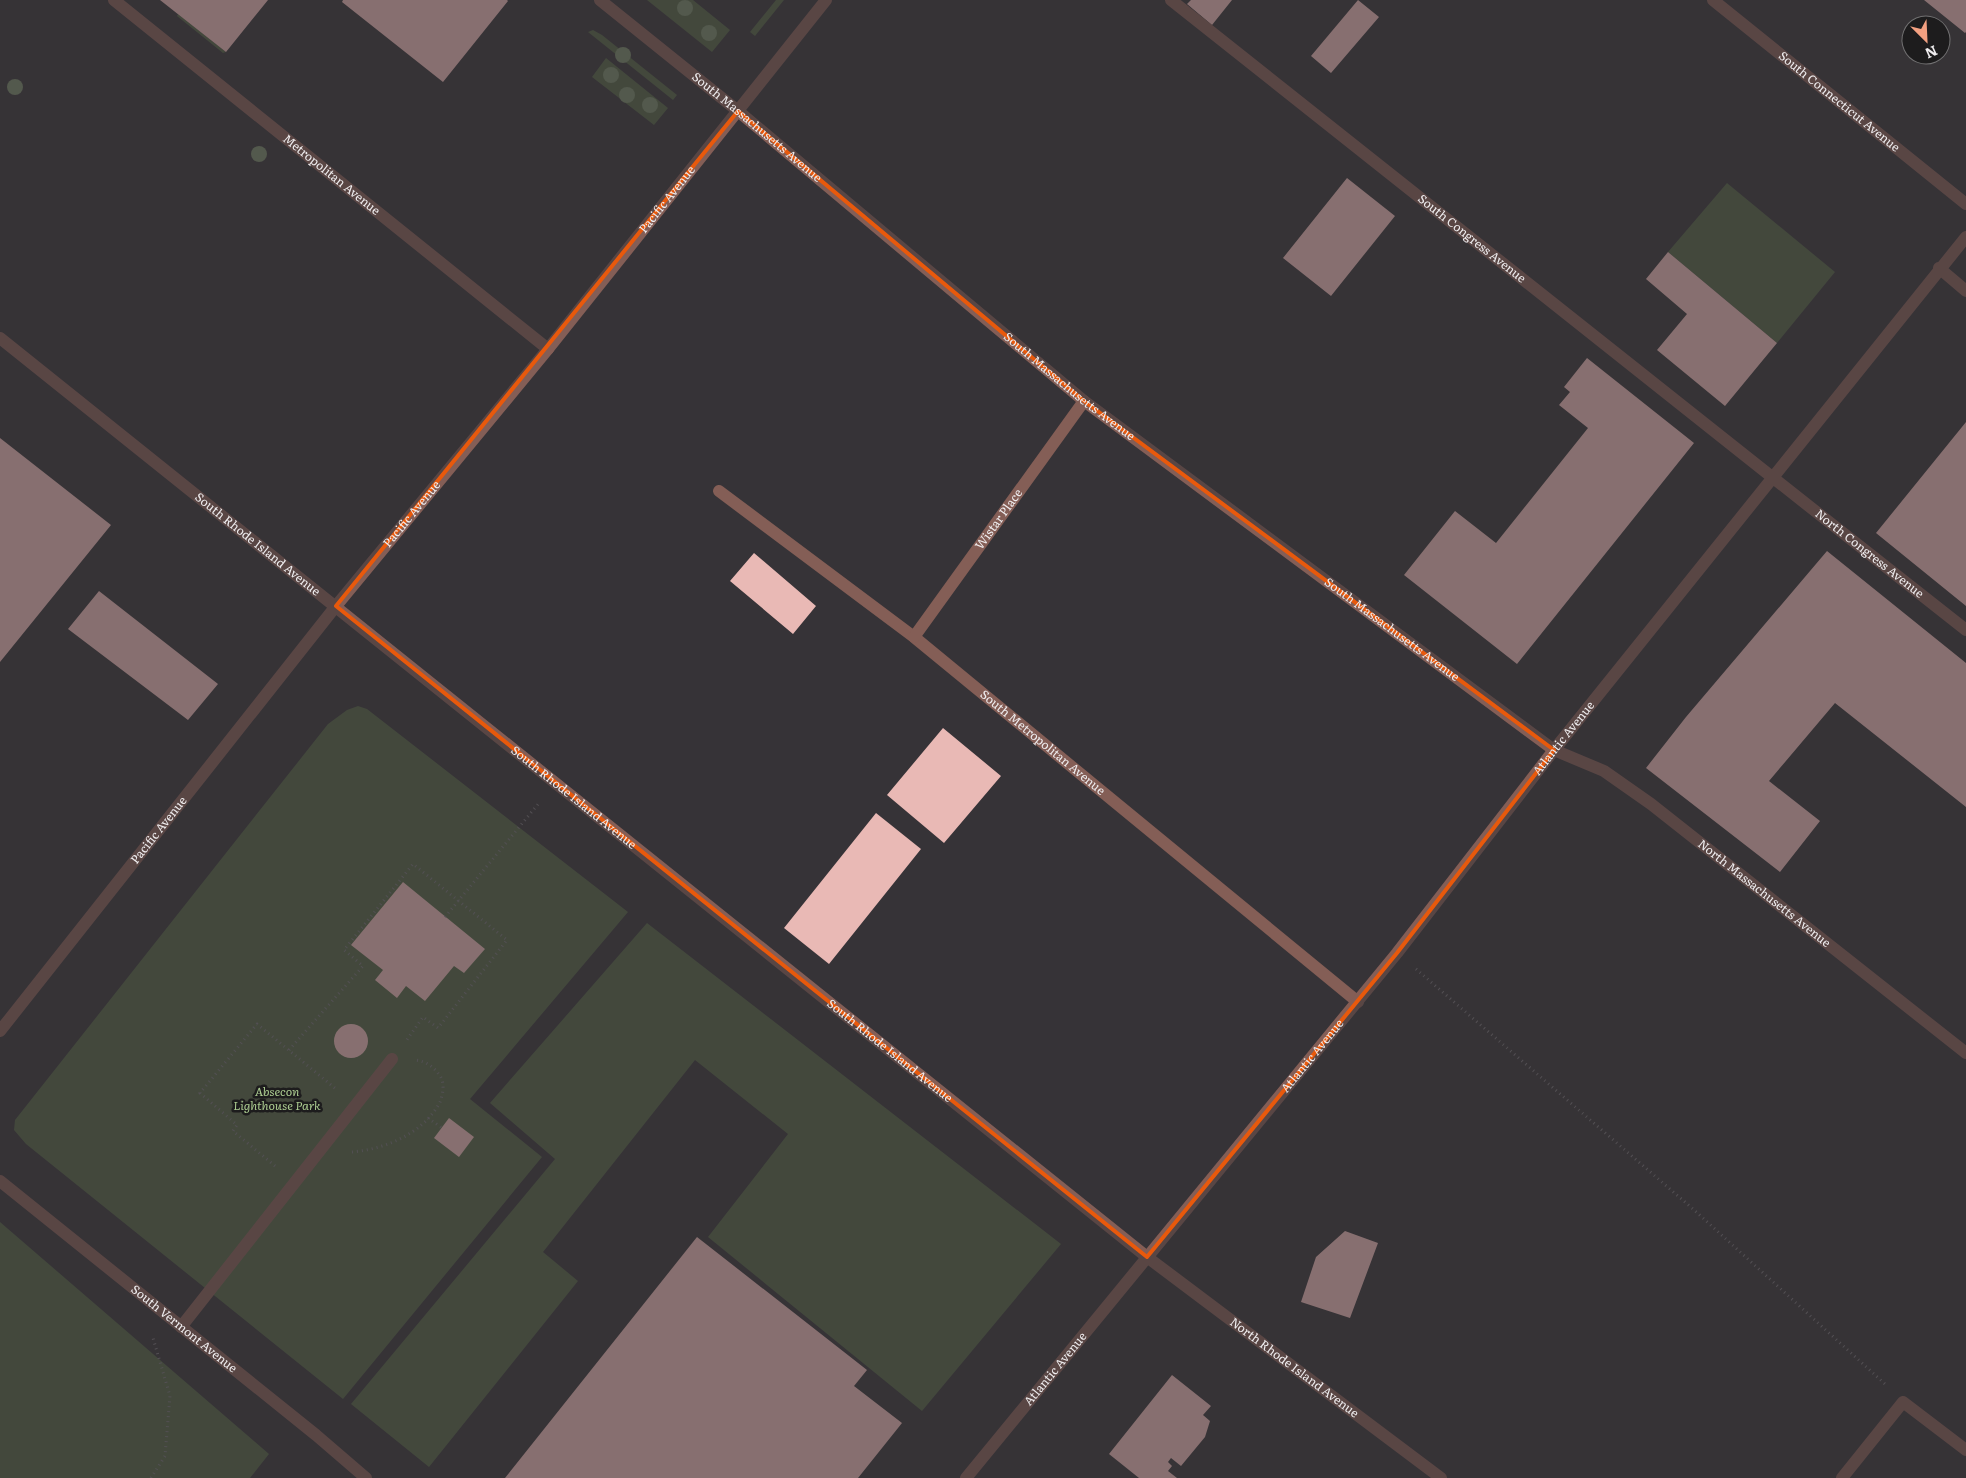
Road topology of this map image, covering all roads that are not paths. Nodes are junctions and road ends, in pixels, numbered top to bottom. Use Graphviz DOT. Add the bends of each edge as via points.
graph roads {
  1 [pos="114,0"];
  2 [pos="600,0"];
  3 [pos="826,0"];
  4 [pos="1172,0"];
  5 [pos="1713,0"];
  6 [pos="738,110"];
  7 [pos="1966,204"];
  8 [pos="1966,236"];
  9 [pos="1939,268"];
  10 [pos="1966,291"];
  11 [pos="0,338"];
  12 [pos="548,349"];
  13 [pos="1084,401"];
  14 [pos="1772,476"];
  15 [pos="720,491"];
  16 [pos="336,606"];
  17 [pos="1966,630"];
  18 [pos="914,637"];
  19 [pos="1554,750"];
  20 [pos="1358,1002"];
  21 [pos="0,1030"];
  22 [pos="1966,1053"];
  23 [pos="392,1059"];
  24 [pos="0,1181"];
  25 [pos="1147,1257"];
  26 [pos="181,1327"];
  27 [pos="1966,1450"];
  28 [pos="366,1478"];
  29 [pos="966,1478"];
  30 [pos="1441,1478"];
  31 [pos="1842,1478"];
  1 -- 12 [label="street, Metropolitan Avenue"];
  2 -- 6 [label="street, South Massachusetts Avenue"];
  3 -- 6 [label="street, Pacific Avenue"];
  4 -- 14 [label="street, South Congress Avenue"];
  5 -- 7 [label="street, South Connecticut Avenue"];
  6 -- 12 [label="street, Pacific Avenue"];
  6 -- 13 [label="street, South Massachusetts Avenue"];
  8 -- 9 [label="street, Atlantic Avenue"];
  9 -- 10 [label="street"];
  9 -- 14 [label="street, Atlantic Avenue"];
  11 -- 16 [label="street, South Rhode Island Avenue"];
  12 -- 16 [label="street, Pacific Avenue"];
  13 -- 18 [label="street, Wistar Place"];
  13 -- 19 [label="street, South Massachusetts Avenue"];
  14 -- 17 [label="street, North Congress Avenue"];
  14 -- 19 [label="street, Atlantic Avenue"];
  15 -- 18 [label="street, South Metropolitan Avenue"];
  16 -- 21 [label="street, Pacific Avenue"];
  16 -- 25 [label="street, South Rhode Island Avenue"];
  18 -- 20 [label="street, South Metropolitan Avenue"];
  19 -- 20 [label="street, Atlantic Avenue"];
  19 -- 22 [label="street, North Massachusetts Avenue" via="1604,771 1651,804"];
  20 -- 25 [label="street, Atlantic Avenue"];
  23 -- 26 [label="street"];
  24 -- 26 [label="street, South Vermont Avenue"];
  25 -- 29 [label="street, Atlantic Avenue"];
  25 -- 30 [label="street, North Rhode Island Avenue"];
  26 -- 28 [label="street, South Vermont Avenue"];
  27 -- 31 [label="street" via="1903,1402"];
}
